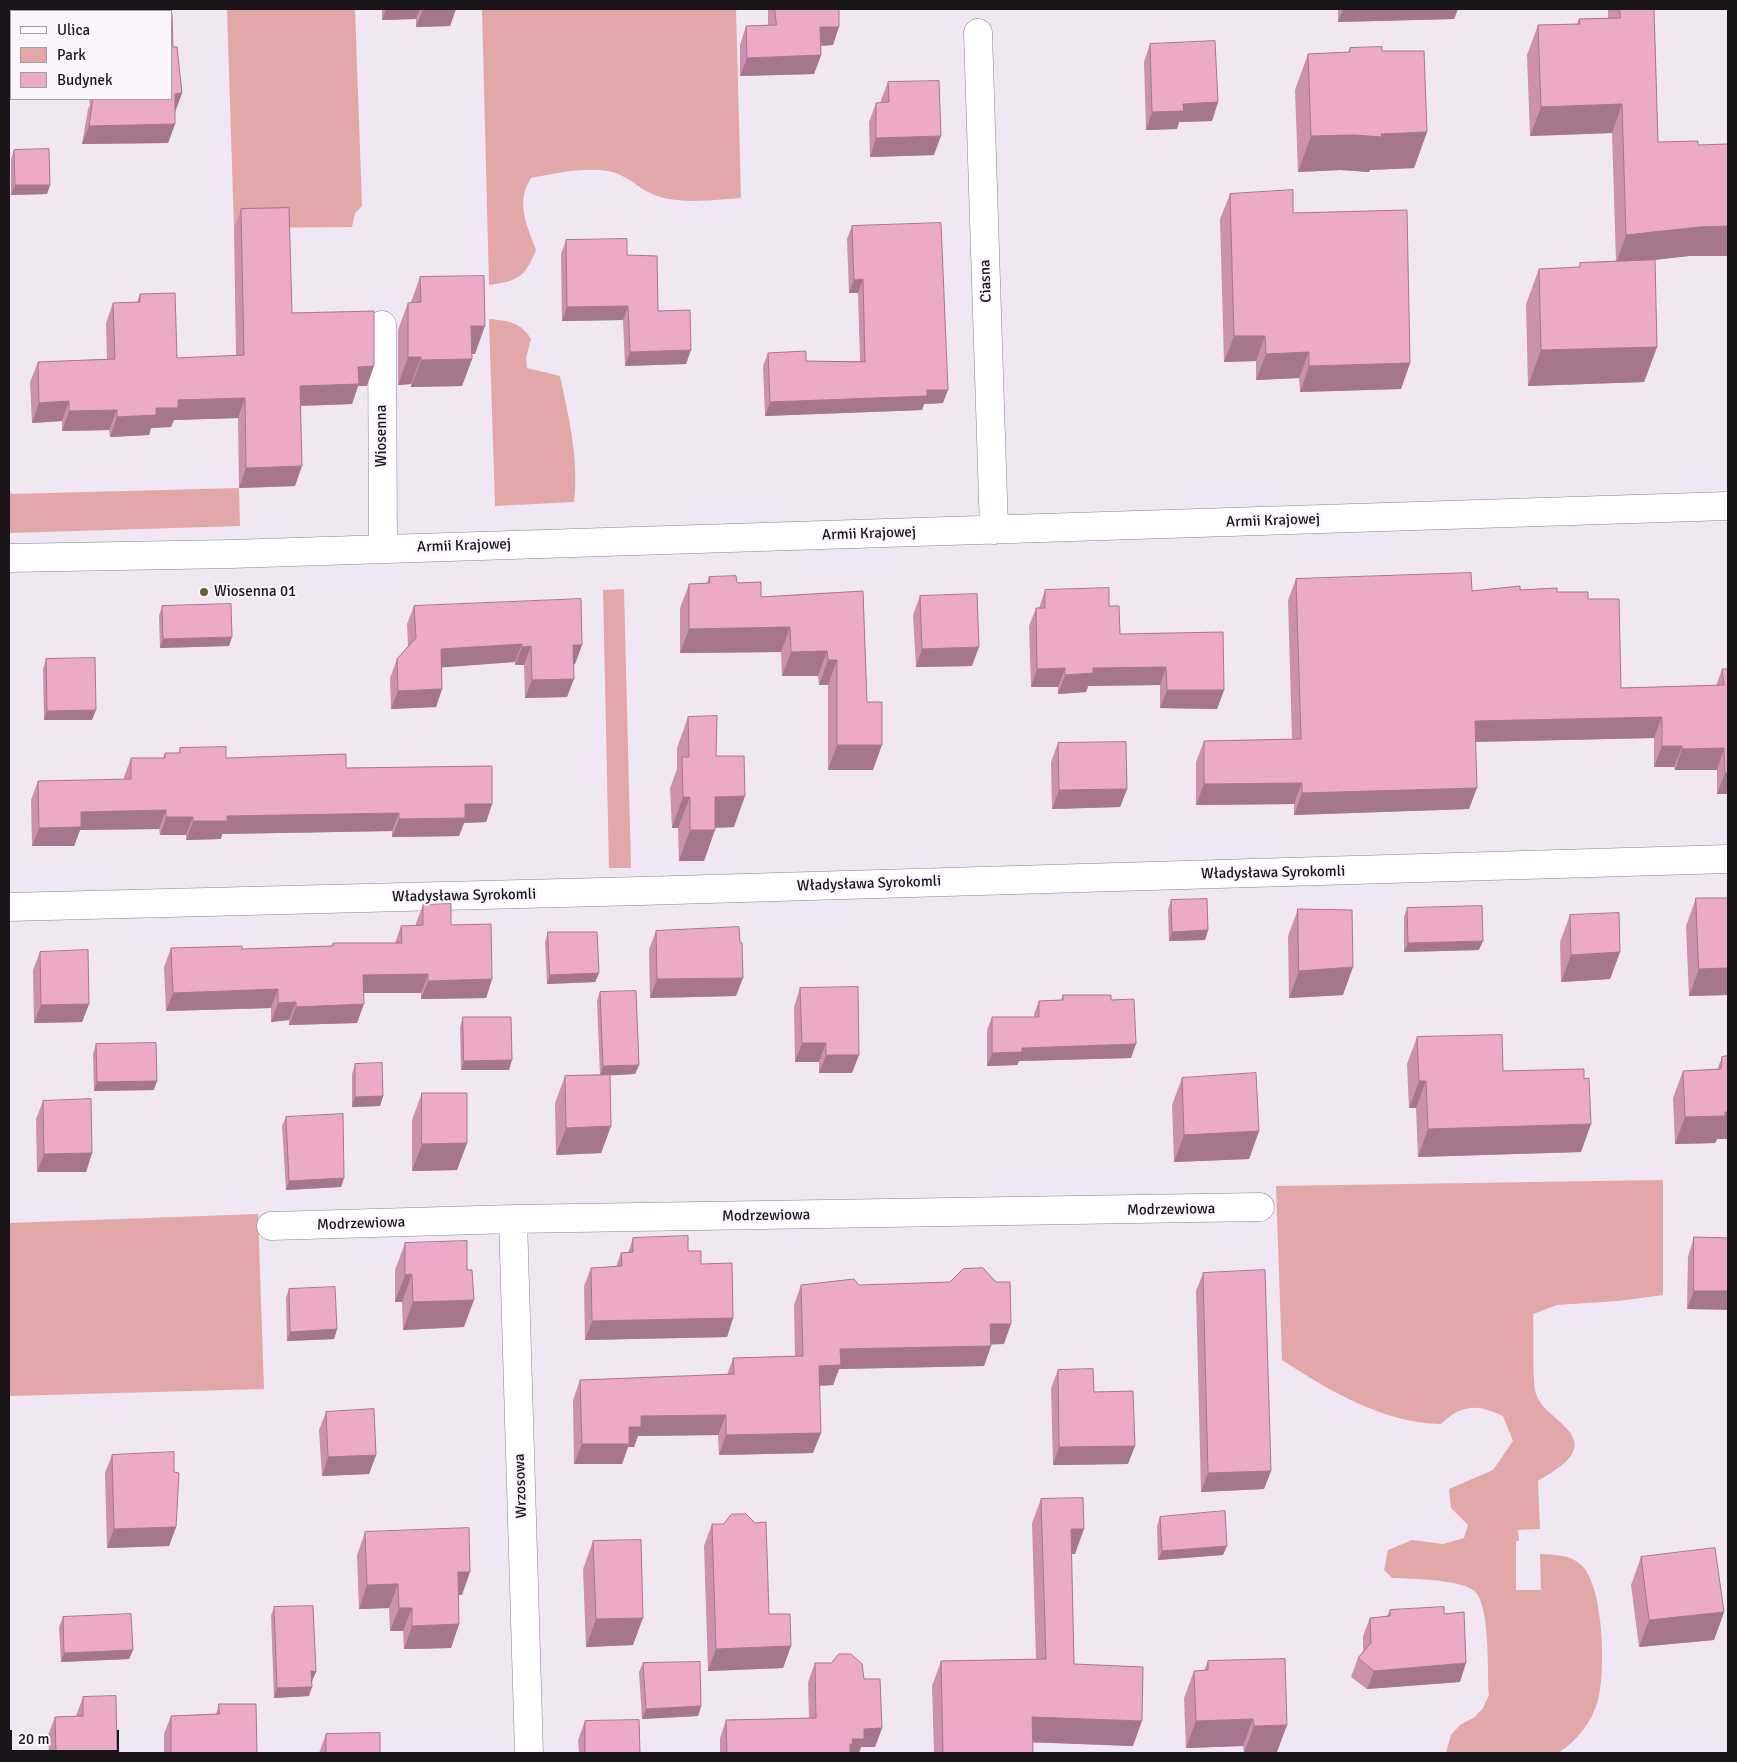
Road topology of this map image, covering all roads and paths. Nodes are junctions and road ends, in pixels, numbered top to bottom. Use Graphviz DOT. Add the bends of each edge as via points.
graph roads {
  1 [pos="978,33"];
  2 [pos="382,324"];
  3 [pos="1728,506"];
  4 [pos="994,530"];
  5 [pos="383,548"];
  6 [pos="9,558"];
  7 [pos="1728,859"];
  8 [pos="9,907"];
  9 [pos="1260,1207"];
  10 [pos="512,1219"];
  11 [pos="272,1226"];
  12 [pos="529,1753"];
  1 -- 4 [label="street, Ciasna"];
  2 -- 5 [label="street, Wiosenna"];
  3 -- 4 [label="street, Armii Krajowej"];
  4 -- 5 [label="street, Armii Krajowej"];
  5 -- 6 [label="street, Armii Krajowej"];
  7 -- 8 [label="street, Władysława Syrokomli"];
  9 -- 10 [label="street, Modrzewiowa"];
  10 -- 11 [label="street, Modrzewiowa"];
  10 -- 12 [label="street, Wrzosowa"];
}
